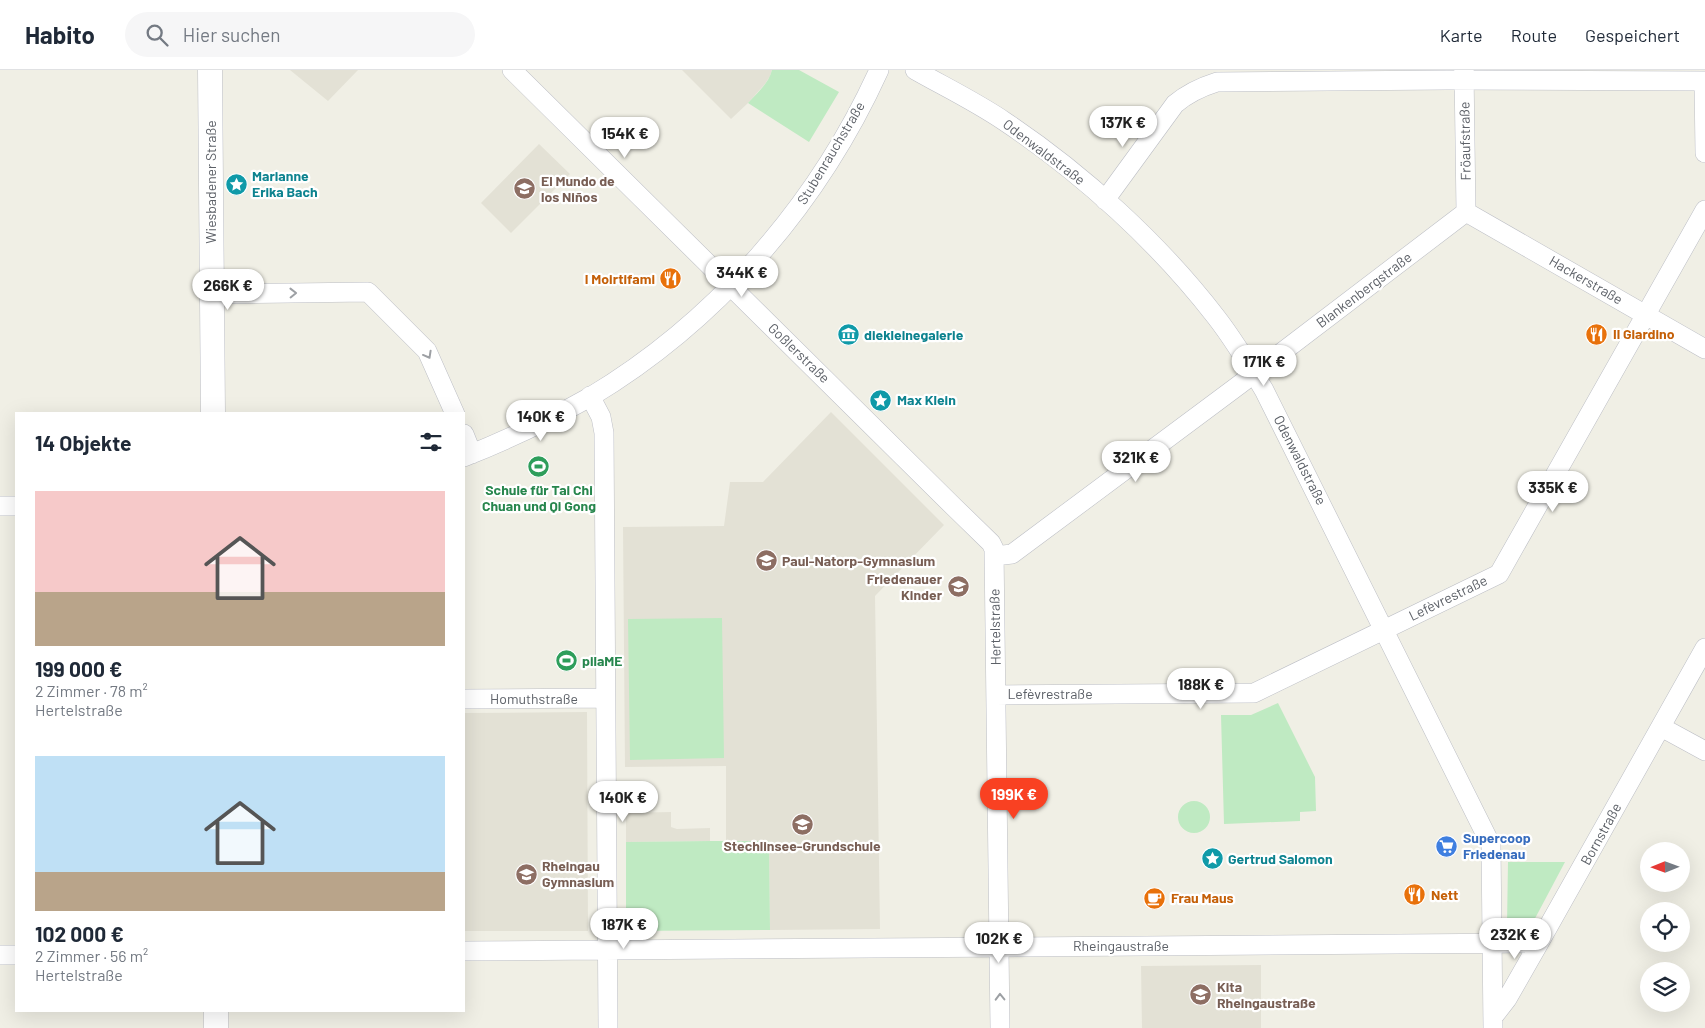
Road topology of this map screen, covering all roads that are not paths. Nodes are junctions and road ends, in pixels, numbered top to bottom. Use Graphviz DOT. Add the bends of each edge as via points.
graph roads {
  1 [pos="210,70"];
  2 [pos="512,70"];
  3 [pos="878,70"];
  4 [pos="915,70"];
  5 [pos="1464,75"];
  6 [pos="1697,78"];
  7 [pos="1705,153"];
  8 [pos="1105,200"];
  9 [pos="1705,210"];
  10 [pos="1466,212"];
  11 [pos="730,286"];
  12 [pos="212,294"];
  13 [pos="1646,315"];
  14 [pos="1705,348"];
  15 [pos="1254,373"];
  16 [pos="590,396"];
  17 [pos="213,412"];
  18 [pos="454,412"];
  19 [pos="465,440"];
  20 [pos="468,456"];
  21 [pos="0,506"];
  22 [pos="15,506"];
  23 [pos="995,556"];
  24 [pos="1384,630"];
  25 [pos="1705,648"];
  26 [pos="996,695"];
  27 [pos="605,698"];
  28 [pos="465,699"];
  29 [pos="1661,727"];
  30 [pos="1705,751"];
  31 [pos="1492,943"];
  32 [pos="1539,943"];
  33 [pos="999,947"];
  34 [pos="607,950"];
  35 [pos="465,951"];
  36 [pos="0,955"];
  37 [pos="15,955"];
  38 [pos="216,1012"];
  39 [pos="1493,1023"];
  40 [pos="216,1028"];
  41 [pos="608,1028"];
  42 [pos="1000,1028"];
  1 -- 12 [label="street, Wiesbadener Straße"];
  2 -- 11 [label="street, Goßlerstraße"];
  3 -- 11 [label="street, Stubenrauchstraße" via="816,182 782,229"];
  4 -- 8 [label="street, Odenwaldstraße" via="1004,122"];
  5 -- 6 [label="street"];
  5 -- 8 [label="street" via="1217,82 1204,86 1175,104"];
  5 -- 10 [label="street, Fröaufstraße"];
  6 -- 7 [label="street"];
  8 -- 15 [label="street, Odenwaldstraße" via="1173,267 1216,317"];
  9 -- 13 [label="street, Lefèvrestraße"];
  10 -- 13 [label="street, Hackerstraße"];
  10 -- 15 [label="street, Blankenbergstraße"];
  11 -- 16 [label="street, Stubenrauchstraße" via="668,342"];
  11 -- 23 [label="street, Goßlerstraße" via="991,544"];
  12 -- 17 [label="street, Wiesbadener Straße"];
  12 -- 18 [label="street, one-way" via="368,292 427,351"];
  13 -- 14 [label="street, Hackerstraße"];
  13 -- 24 [label="street, Lefèvrestraße" via="1499,574"];
  15 -- 23 [label="street, Blankenbergstraße" via="1012,554"];
  15 -- 24 [label="street, Odenwaldstraße"];
  16 -- 20 [label="street, Stubenrauchstraße" via="541,423"];
  16 -- 27 [label="street" via="604,433"];
  19 -- 20 [label="street"];
  21 -- 22 [label="street"];
  23 -- 26 [label="street, Hertelstraße"];
  24 -- 26 [label="street, Lefèvrestraße" via="1254,693"];
  24 -- 31 [label="street, Odenwaldstraße" via="1491,845"];
  25 -- 29 [label="street, Bornstraße"];
  26 -- 33 [label="street, Hertelstraße"];
  27 -- 28 [label="street, Homuthstraße"];
  27 -- 34 [label="street"];
  29 -- 30 [label="street"];
  29 -- 32 [label="street, Bornstraße"];
  31 -- 32 [label="street, Rheingaustraße"];
  31 -- 33 [label="street, Rheingaustraße"];
  31 -- 39 [label="street, Odenwaldstraße"];
  32 -- 39 [label="street, Bornstraße"];
  33 -- 34 [label="street, Rheingaustraße"];
  42 -- 33 [label="street, Hertelstraße, one-way"];
  34 -- 35 [label="street, Rheingaustraße"];
  34 -- 41 [label="street"];
  36 -- 37 [label="street"];
  38 -- 40 [label="street"];
}
